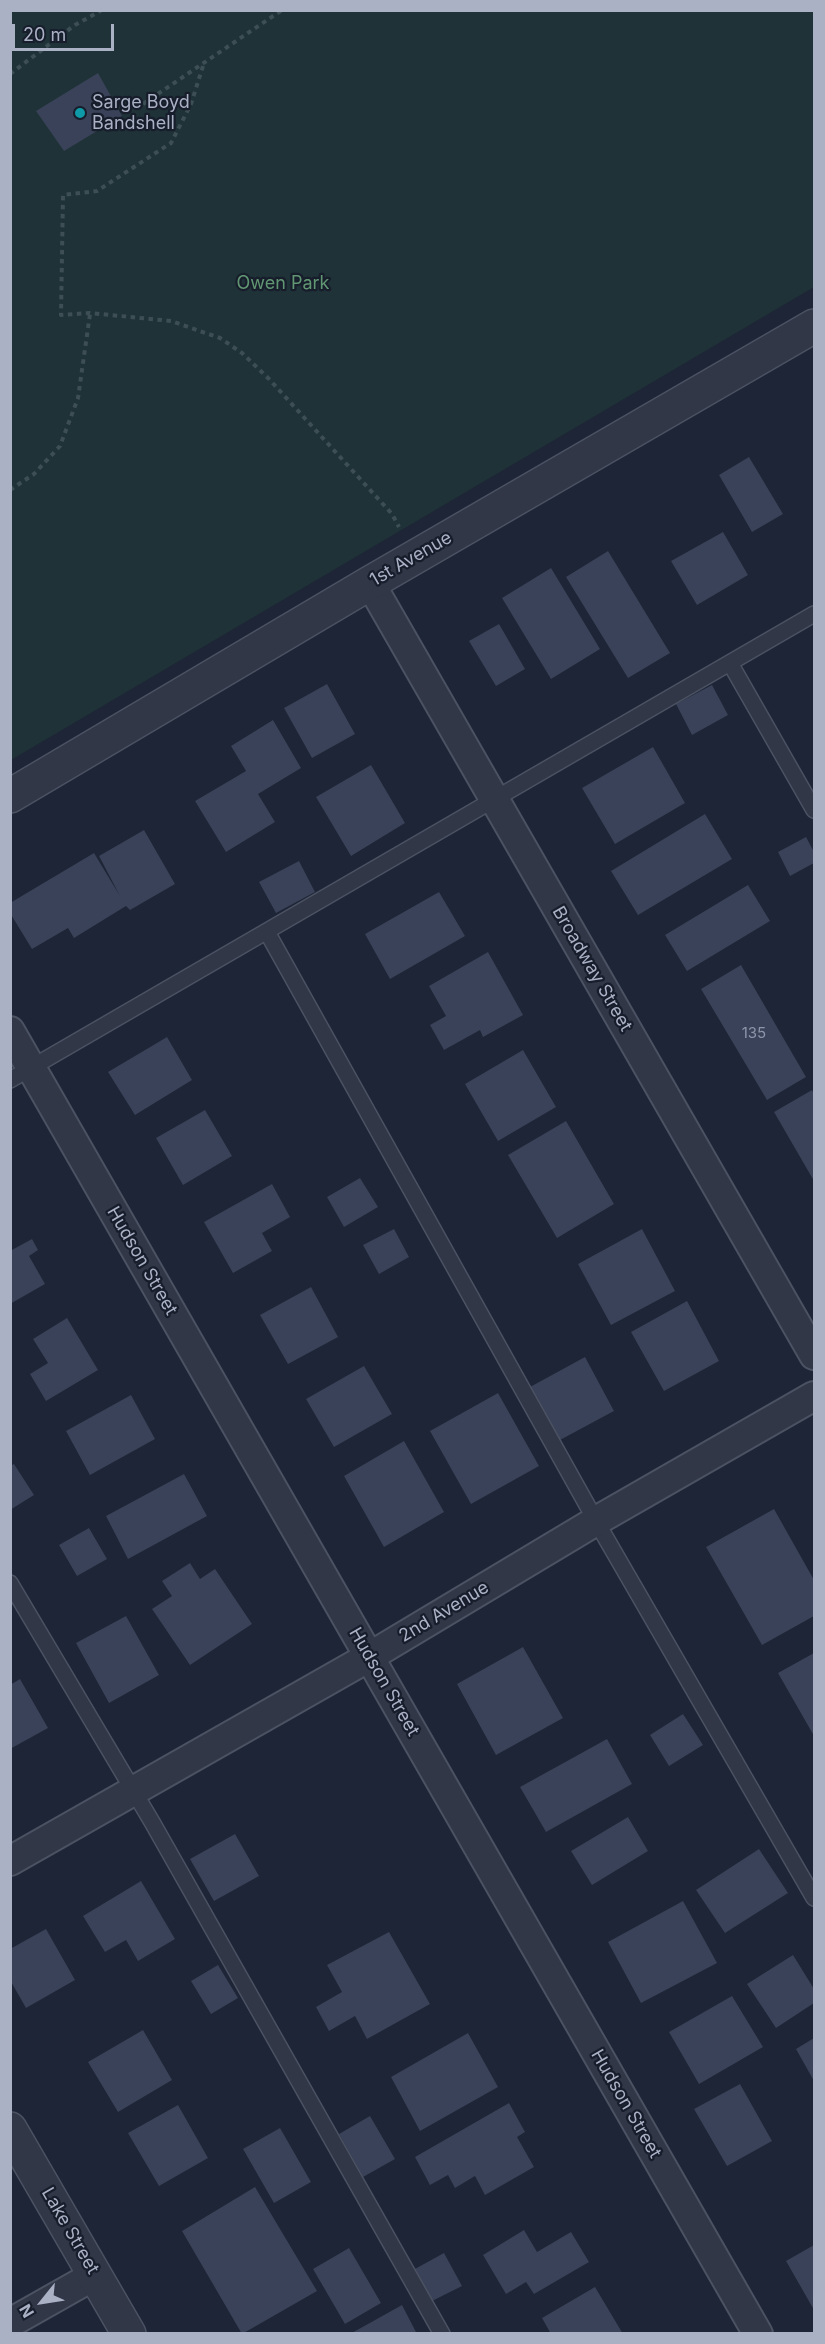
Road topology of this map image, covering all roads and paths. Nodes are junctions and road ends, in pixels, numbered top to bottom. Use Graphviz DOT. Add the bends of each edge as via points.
graph roads {
  1 [pos="102,10"];
  2 [pos="282,10"];
  3 [pos="203,66"];
  4 [pos="10,74"];
  5 [pos="143,104"];
  6 [pos="90,313"];
  7 [pos="814,326"];
  8 [pos="10,490"];
  9 [pos="401,530"];
  10 [pos="370,583"];
  11 [pos="814,614"];
  12 [pos="730,663"];
  13 [pos="10,796"];
  14 [pos="495,800"];
  15 [pos="814,810"];
  16 [pos="267,932"];
  17 [pos="10,1031"];
  18 [pos="21,1074"];
  19 [pos="814,1355"];
  20 [pos="814,1396"];
  21 [pos="596,1521"];
  22 [pos="10,1583"];
  23 [pos="369,1657"];
  24 [pos="133,1789"];
  25 [pos="10,1861"];
  26 [pos="814,1898"];
  27 [pos="10,2128"];
  28 [pos="95,2275"];
  29 [pos="10,2323"];
  30 [pos="129,2334"];
  31 [pos="442,2334"];
  32 [pos="758,2334"];
  1 -- 4 [label="path" via="75,25"];
  2 -- 3 [label="path"];
  3 -- 5 [label="path"];
  3 -- 6 [label="path" via="191,104 171,143 97,191 63,195 60,315"];
  6 -- 8 [label="path" via="78,398 60,446 34,474"];
  6 -- 9 [label="path" via="171,321 220,338 242,353 384,505"];
  7 -- 10 [label="street, 1st Avenue"];
  10 -- 13 [label="street, 1st Avenue"];
  10 -- 14 [label="street, Broadway Street"];
  11 -- 12 [label="lane"];
  12 -- 14 [label="lane"];
  12 -- 15 [label="lane"];
  14 -- 16 [label="lane"];
  14 -- 19 [label="street, Broadway Street"];
  16 -- 18 [label="lane"];
  16 -- 21 [label="lane"];
  17 -- 18 [label="street, Hudson Street"];
  18 -- 23 [label="street, Hudson Street"];
  20 -- 21 [label="street, 2nd Avenue"];
  21 -- 23 [label="street, 2nd Avenue"];
  21 -- 26 [label="lane"];
  22 -- 24 [label="lane"];
  23 -- 24 [label="street, 2nd Avenue"];
  23 -- 32 [label="street, Hudson Street"];
  24 -- 25 [label="street, 2nd Avenue"];
  24 -- 31 [label="lane"];
  27 -- 28 [label="street, Lake Street"];
  28 -- 29 [label="street"];
  28 -- 30 [label="street, Lake Street"];
}
